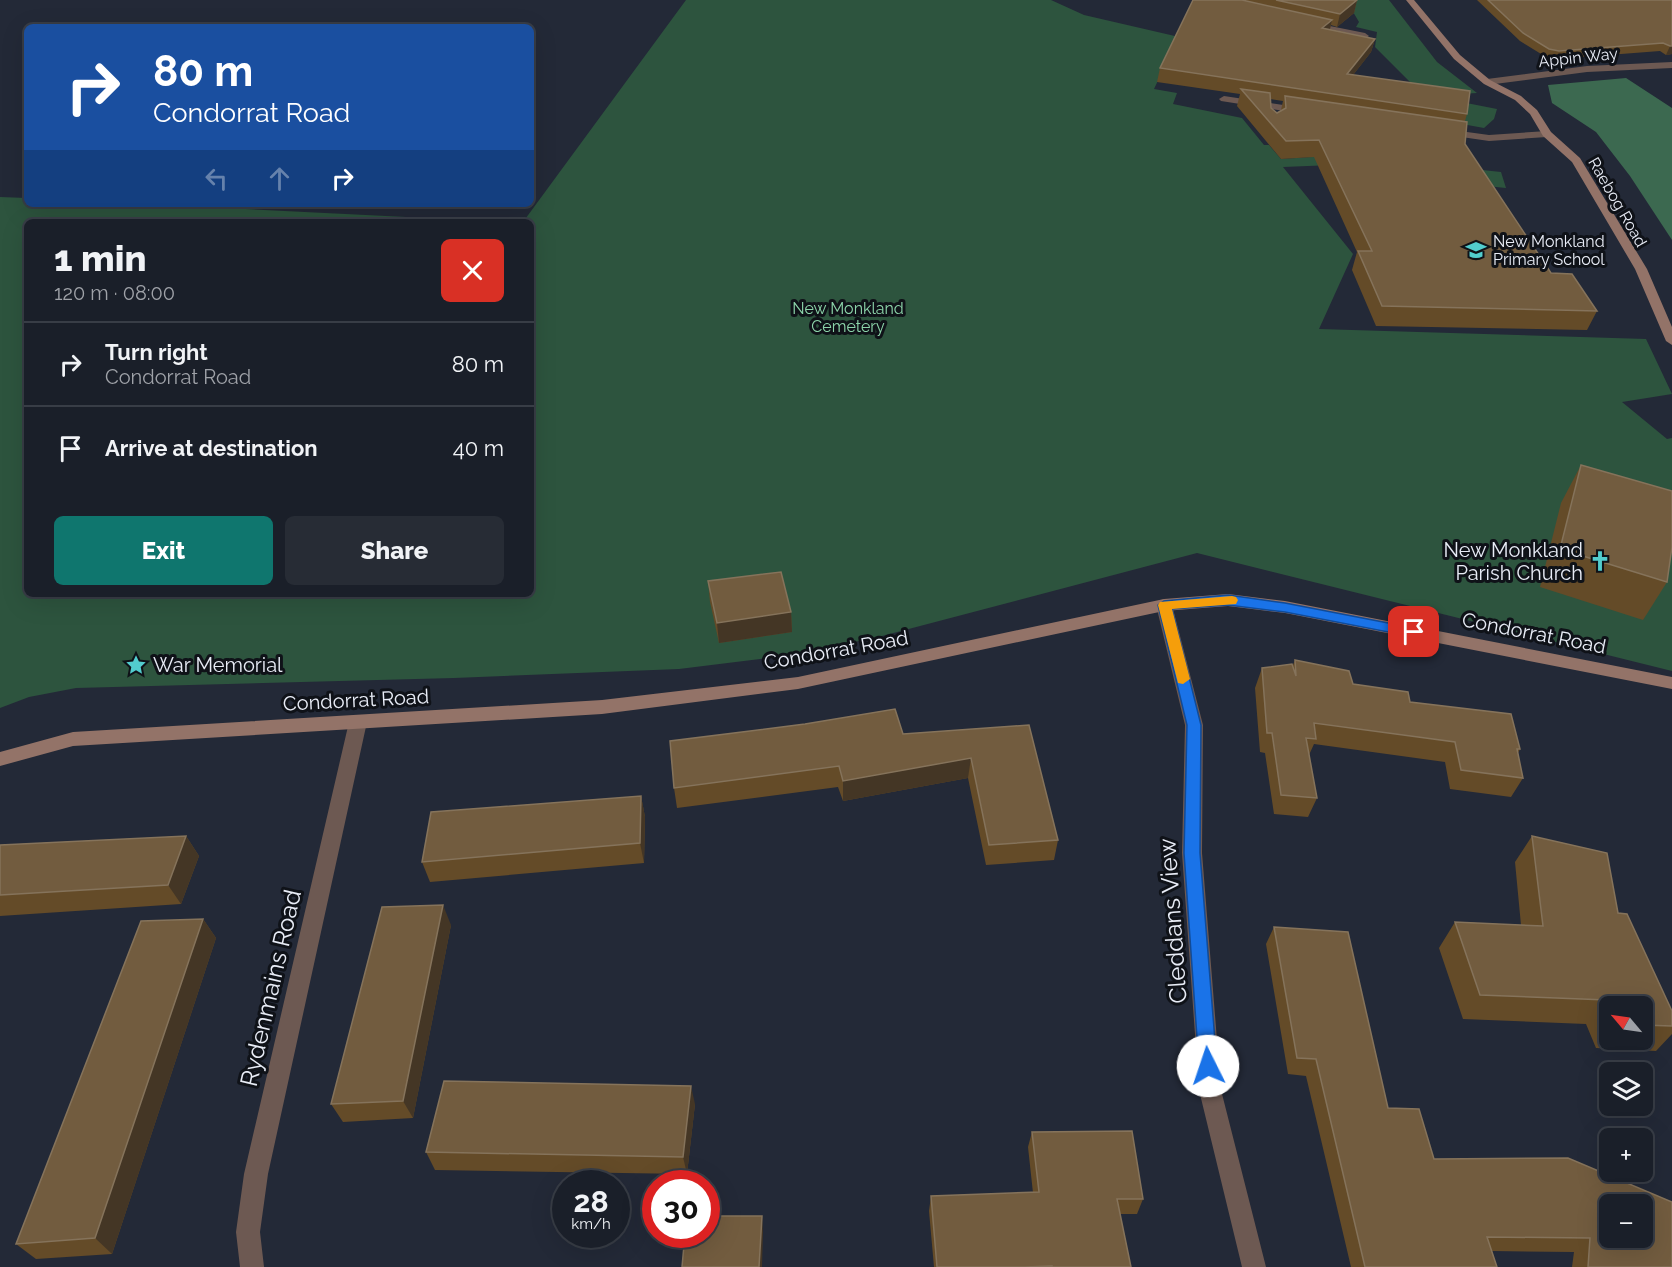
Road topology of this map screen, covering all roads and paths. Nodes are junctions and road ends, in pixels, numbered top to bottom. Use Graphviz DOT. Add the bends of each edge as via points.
graph roads {
  1 [pos="1410,0"];
  2 [pos="1297,22"];
  3 [pos="1365,36"];
  4 [pos="1672,65"];
  5 [pos="1487,82"];
  6 [pos="1224,99"];
  7 [pos="1308,112"];
  8 [pos="1438,132"];
  9 [pos="1547,134"];
  10 [pos="1672,341"];
  11 [pos="1164,605"];
  12 [pos="1672,683"];
  13 [pos="357,722"];
  14 [pos="0,759"];
  15 [pos="252,1267"];
  16 [pos="1254,1267"];
  1 -- 5 [label="main road, Raebog Road" via="1457,57"];
  2 -- 3 [label="street"];
  4 -- 5 [label="street, Appin Way" via="1587,69"];
  5 -- 9 [label="main road, Raebog Road" via="1518,98 1534,112"];
  6 -- 7 [label="street" via="1273,111"];
  8 -- 9 [label="street" via="1489,138"];
  9 -- 10 [label="main road, Raebog Road" via="1576,160 1641,269"];
  11 -- 12 [label="main road, Condorrat Road" via="1228,600 1285,607"];
  11 -- 13 [label="main road, Condorrat Road" via="798,683 602,707"];
  11 -- 16 [label="street, Cleddans View" via="1194,725 1192,853 1210,1090"];
  13 -- 14 [label="main road, Condorrat Road" via="73,739"];
  13 -- 15 [label="street, Rydenmains Road" via="256,1174 248,1232"];
}
